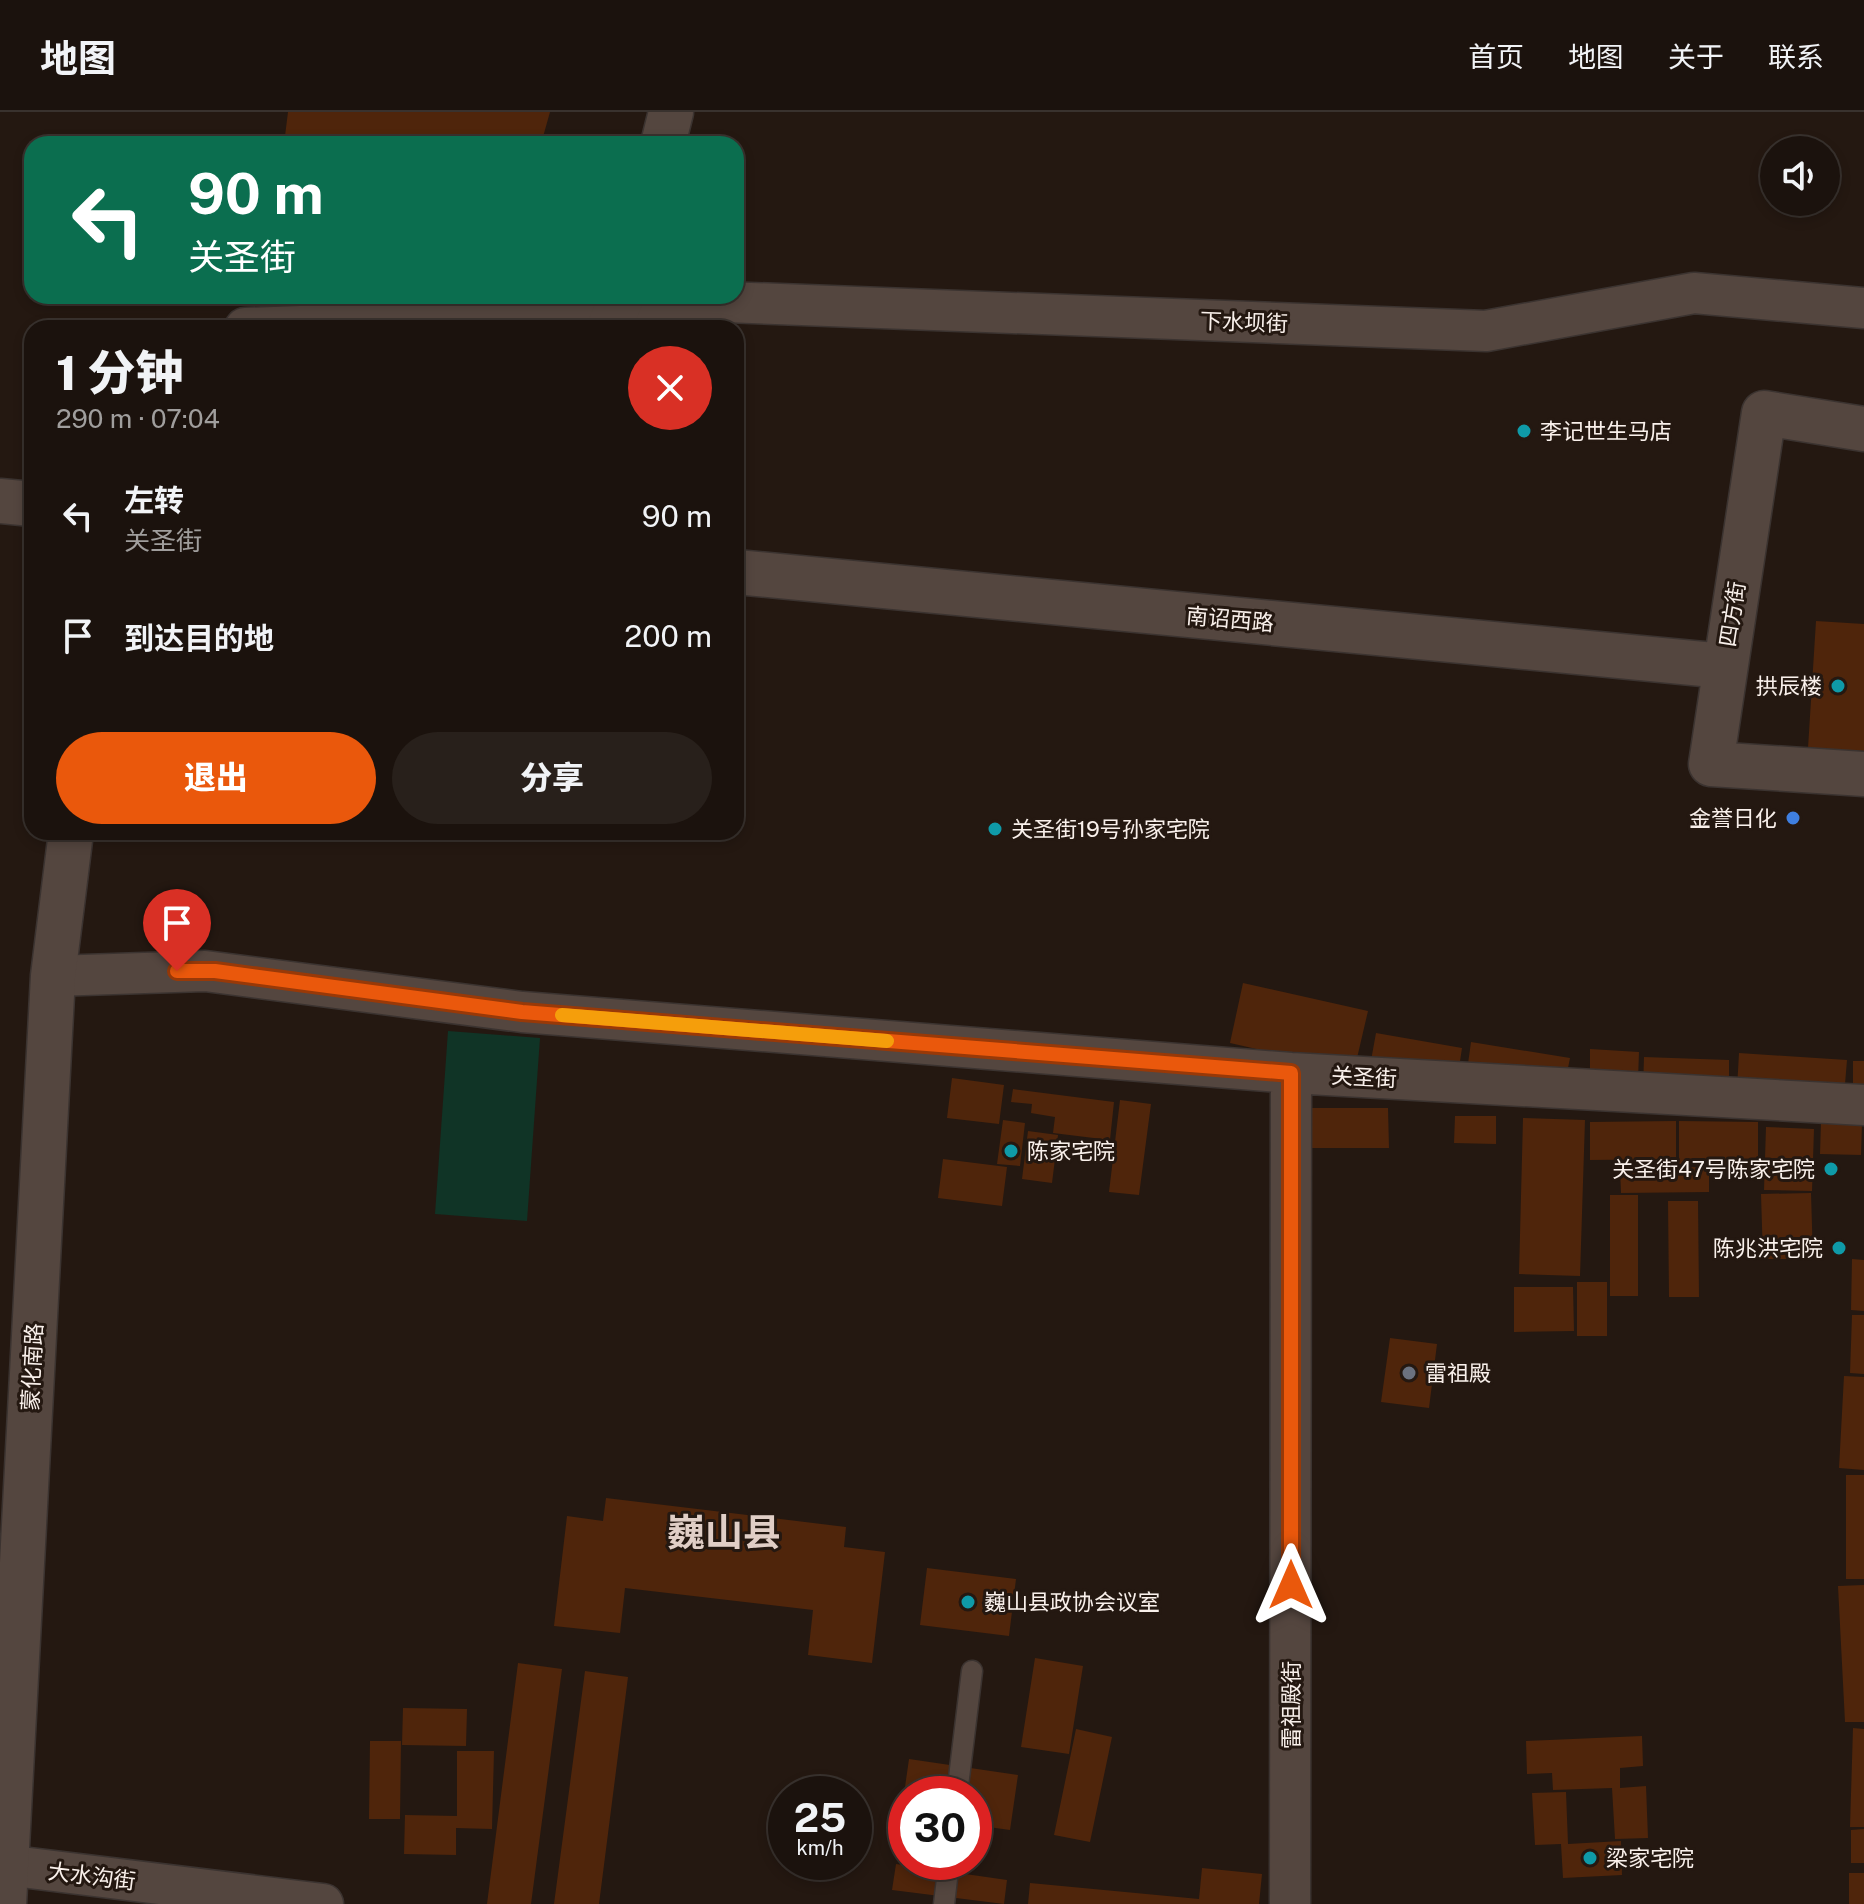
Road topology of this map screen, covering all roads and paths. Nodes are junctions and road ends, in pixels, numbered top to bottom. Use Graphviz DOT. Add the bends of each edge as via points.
graph roads {
  1 [pos="671,112"];
  2 [pos="665,136"];
  3 [pos="1864,308"];
  4 [pos="617,309"];
  5 [pos="402,320"];
  6 [pos="1864,429"];
  7 [pos="0,501"];
  8 [pos="24,503"];
  9 [pos="744,573"];
  10 [pos="1724,666"];
  11 [pos="1864,774"];
  12 [pos="70,840"];
  13 [pos="53,976"];
  14 [pos="1291,1073"];
  15 [pos="1864,1105"];
  16 [pos="972,1671"];
  17 [pos="5,1772"];
  18 [pos="959,1776"];
  19 [pos="947,1880"];
  20 [pos="5,1885"];
  21 [pos="323,1904"];
  22 [pos="944,1904"];
  23 [pos="1290,1904"];
  1 -- 2 [label="main road"];
  3 -- 4 [label="street, 下水坝街" via="1694,293 1486,331"];
  4 -- 5 [label="street, 下水坝街"];
  6 -- 10 [label="main road, 四方街" via="1764,413"];
  7 -- 8 [label="main road"];
  9 -- 10 [label="main road, 南诏西路"];
  10 -- 11 [label="main road, 四方街" via="1711,764"];
  12 -- 13 [label="main road, 蒙化南路"];
  13 -- 14 [label="street, 关圣街" via="215,971 522,1012"];
  13 -- 17 [label="main road, 蒙化南路"];
  14 -- 15 [label="street, 关圣街"];
  14 -- 23 [label="street, 雷祖殿街"];
  16 -- 18 [label="lane"];
  17 -- 20 [label="main road, 蒙化南路"];
  19 -- 22 [label="lane"];
  20 -- 21 [label="street, 大水沟街"];
}
